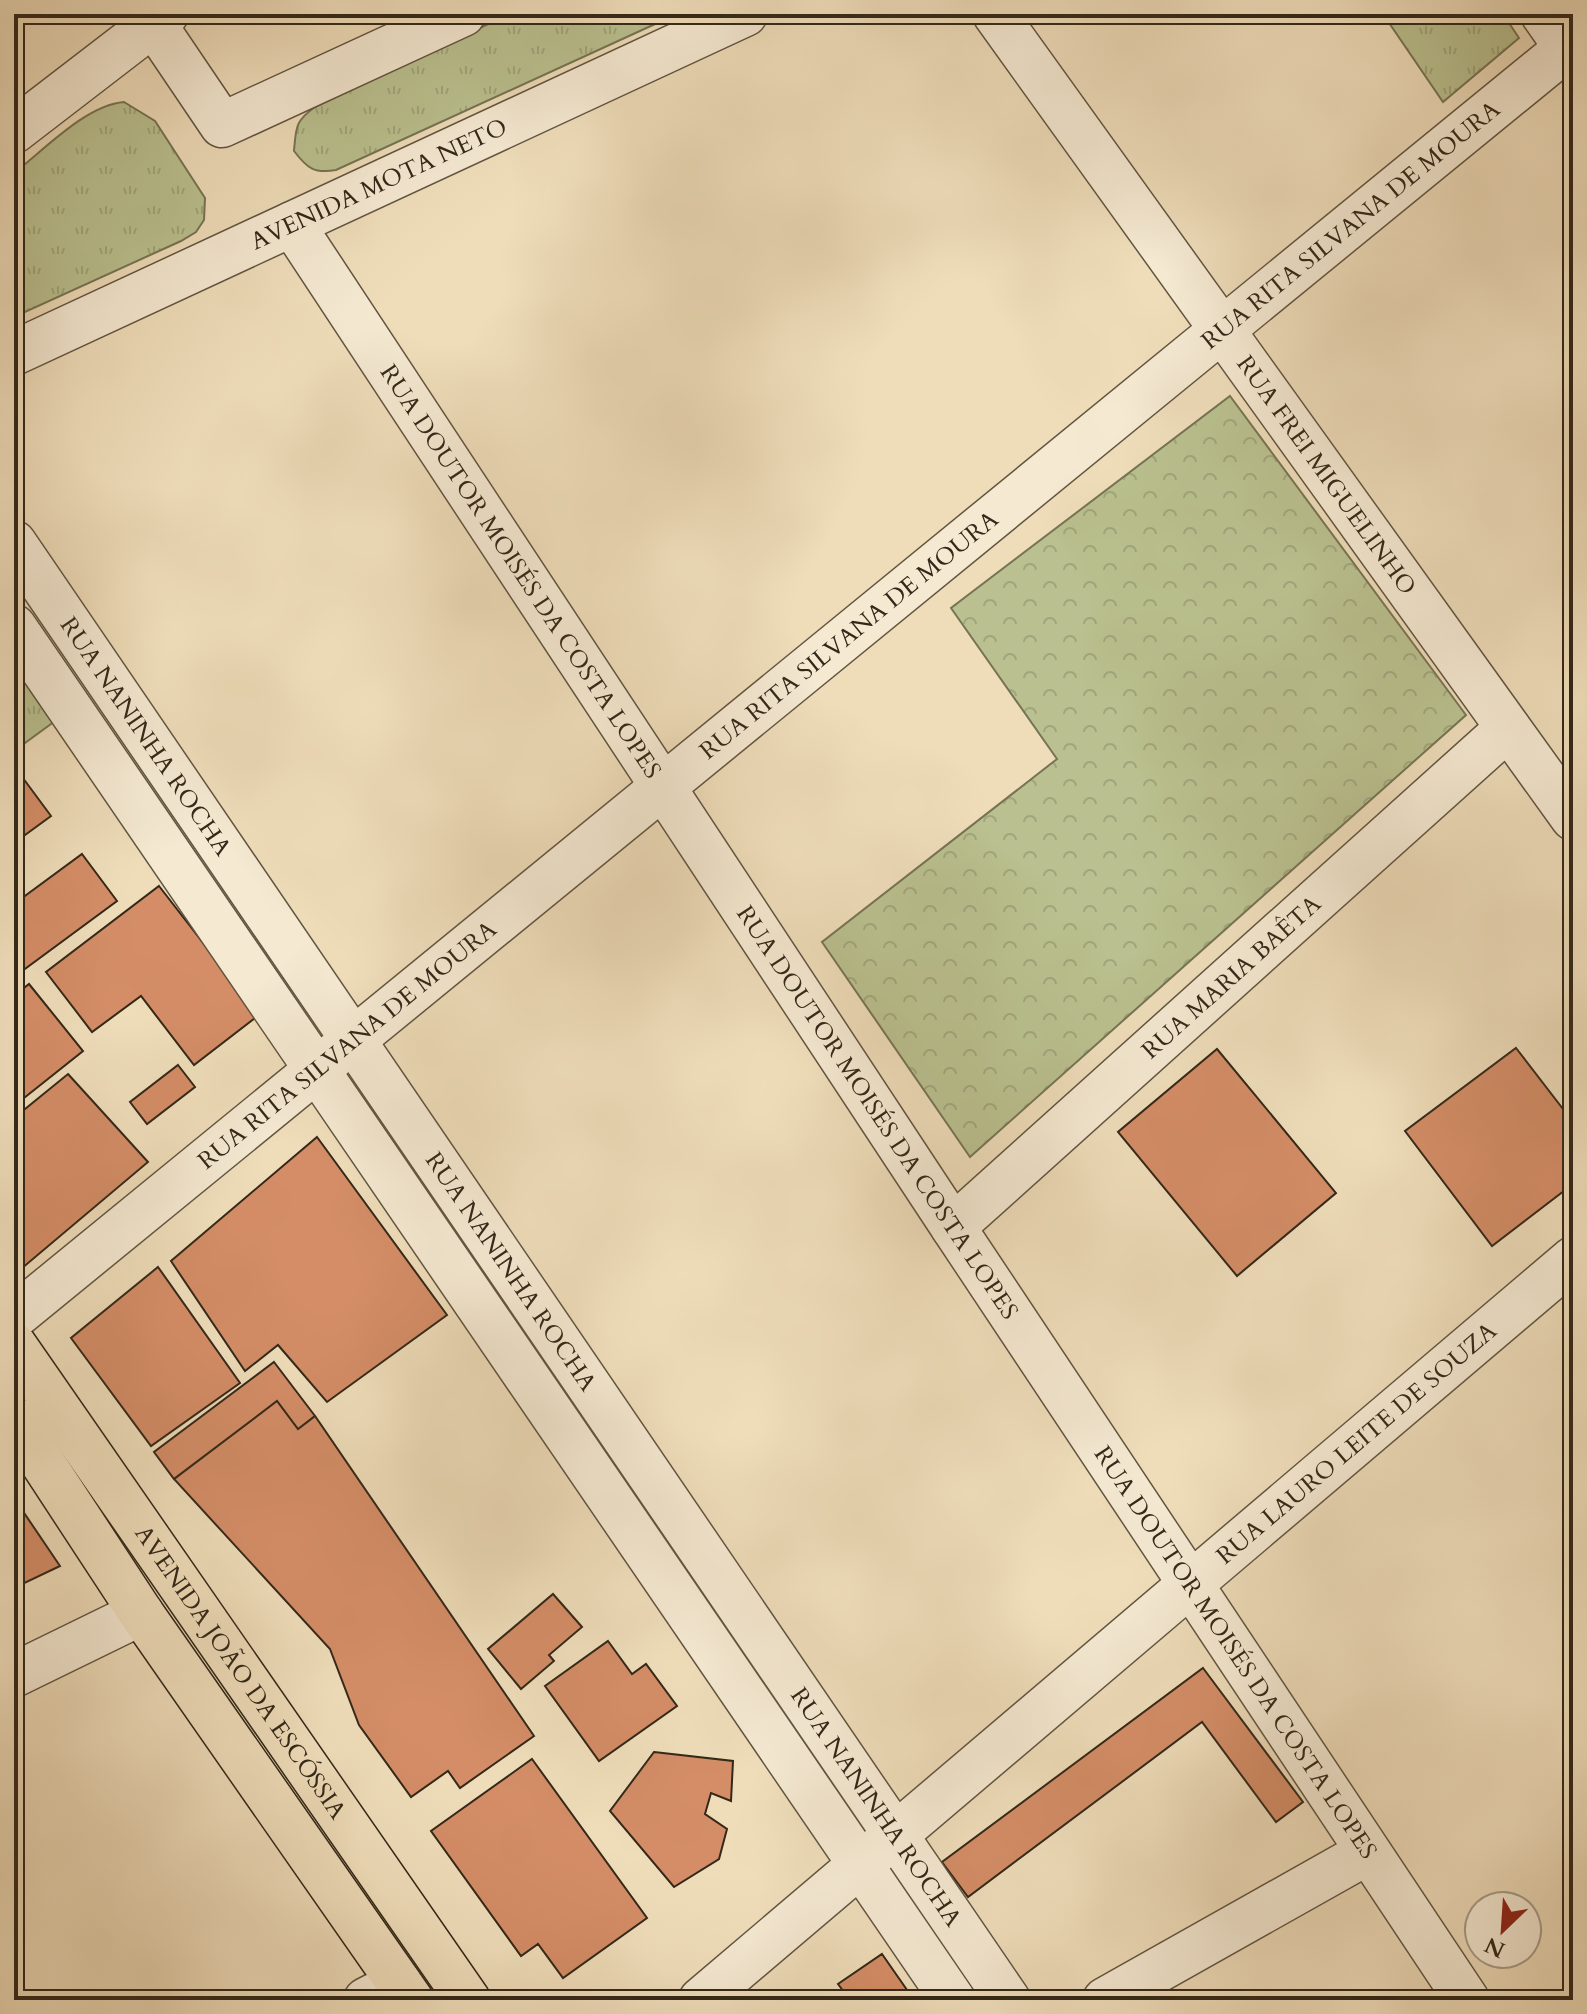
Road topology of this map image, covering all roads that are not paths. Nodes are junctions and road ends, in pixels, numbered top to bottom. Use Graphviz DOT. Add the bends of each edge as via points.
graph roads {
  1 [pos="463,14"];
  2 [pos="745,14"];
  3 [pos="995,14"];
  4 [pos="155,17"];
  5 [pos="1564,40"];
  6 [pos="14,131"];
  7 [pos="292,224"];
  8 [pos="1222,330"];
  9 [pos="14,353"];
  10 [pos="14,543"];
  11 [pos="14,627"];
  12 [pos="1508,728"];
  13 [pos="663,786"];
  14 [pos="1573,818"];
  15 [pos="352,1040"];
  16 [pos="317,1069"];
  17 [pos="953,1227"];
  18 [pos="1573,1259"];
  19 [pos="14,1317"];
  20 [pos="14,1345"];
  21 [pos="14,1419"];
  22 [pos="1189,1584"];
  23 [pos="141,1613"];
  24 [pos="14,1675"];
  25 [pos="894,1835"];
  26 [pos="1368,1852"];
  27 [pos="861,1863"];
  28 [pos="392,1994"];
  29 [pos="468,2000"];
  30 [pos="701,2000"];
  31 [pos="953,2000"];
  32 [pos="1008,2000"];
  33 [pos="1105,2000"];
  34 [pos="1467,2000"];
  1 -- 4 [label="street" via="222,125"];
  2 -- 7 [label="street, AVENIDA MOTA NETO"];
  3 -- 8 [label="street, RUA FREI MIGUELINHO"];
  4 -- 6 [label="street"];
  5 -- 8 [label="street, RUA RITA SILVANA DE MOURA"];
  7 -- 9 [label="street, AVENIDA MOTA NETO"];
  7 -- 13 [label="street, RUA DOUTOR MOISÉS DA COSTA LOPES"];
  8 -- 12 [label="street, RUA FREI MIGUELINHO"];
  8 -- 13 [label="street, RUA RITA SILVANA DE MOURA"];
  10 -- 15 [label="street, RUA NANINHA ROCHA"];
  11 -- 16 [label="street, RUA NANINHA ROCHA"];
  12 -- 14 [label="street, RUA FREI MIGUELINHO"];
  12 -- 17 [label="street, RUA MARIA BAÊTA"];
  13 -- 15 [label="street, RUA RITA SILVANA DE MOURA"];
  13 -- 17 [label="street, RUA DOUTOR MOISÉS DA COSTA LOPES"];
  15 -- 16 [label="street, RUA RITA SILVANA DE MOURA"];
  15 -- 25 [label="street, RUA NANINHA ROCHA"];
  16 -- 19 [label="street, RUA RITA SILVANA DE MOURA"];
  16 -- 27 [label="street, RUA NANINHA ROCHA"];
  17 -- 22 [label="street, RUA DOUTOR MOISÉS DA COSTA LOPES"];
  18 -- 22 [label="street, RUA LAURO LEITE DE SOUZA"];
  20 -- 29 [label="main road, AVENIDA JOÃO DA ESCÓSSIA"];
  21 -- 23 [label="main road, AVENIDA JOÃO DA ESCÓSSIA"];
  22 -- 25 [label="street, RUA LAURO LEITE DE SOUZA"];
  22 -- 26 [label="street, RUA DOUTOR MOISÉS DA COSTA LOPES"];
  23 -- 24 [label="street"];
  23 -- 28 [label="main road, AVENIDA JOÃO DA ESCÓSSIA"];
  25 -- 27 [label="street, RUA LAURO LEITE DE SOUZA"];
  25 -- 32 [label="street, RUA NANINHA ROCHA"];
  26 -- 33 [label="street"];
  26 -- 34 [label="street, RUA DOUTOR MOISÉS DA COSTA LOPES"];
  27 -- 30 [label="street, RUA LAURO LEITE DE SOUZA"];
  27 -- 31 [label="street, RUA NANINHA ROCHA"];
}
